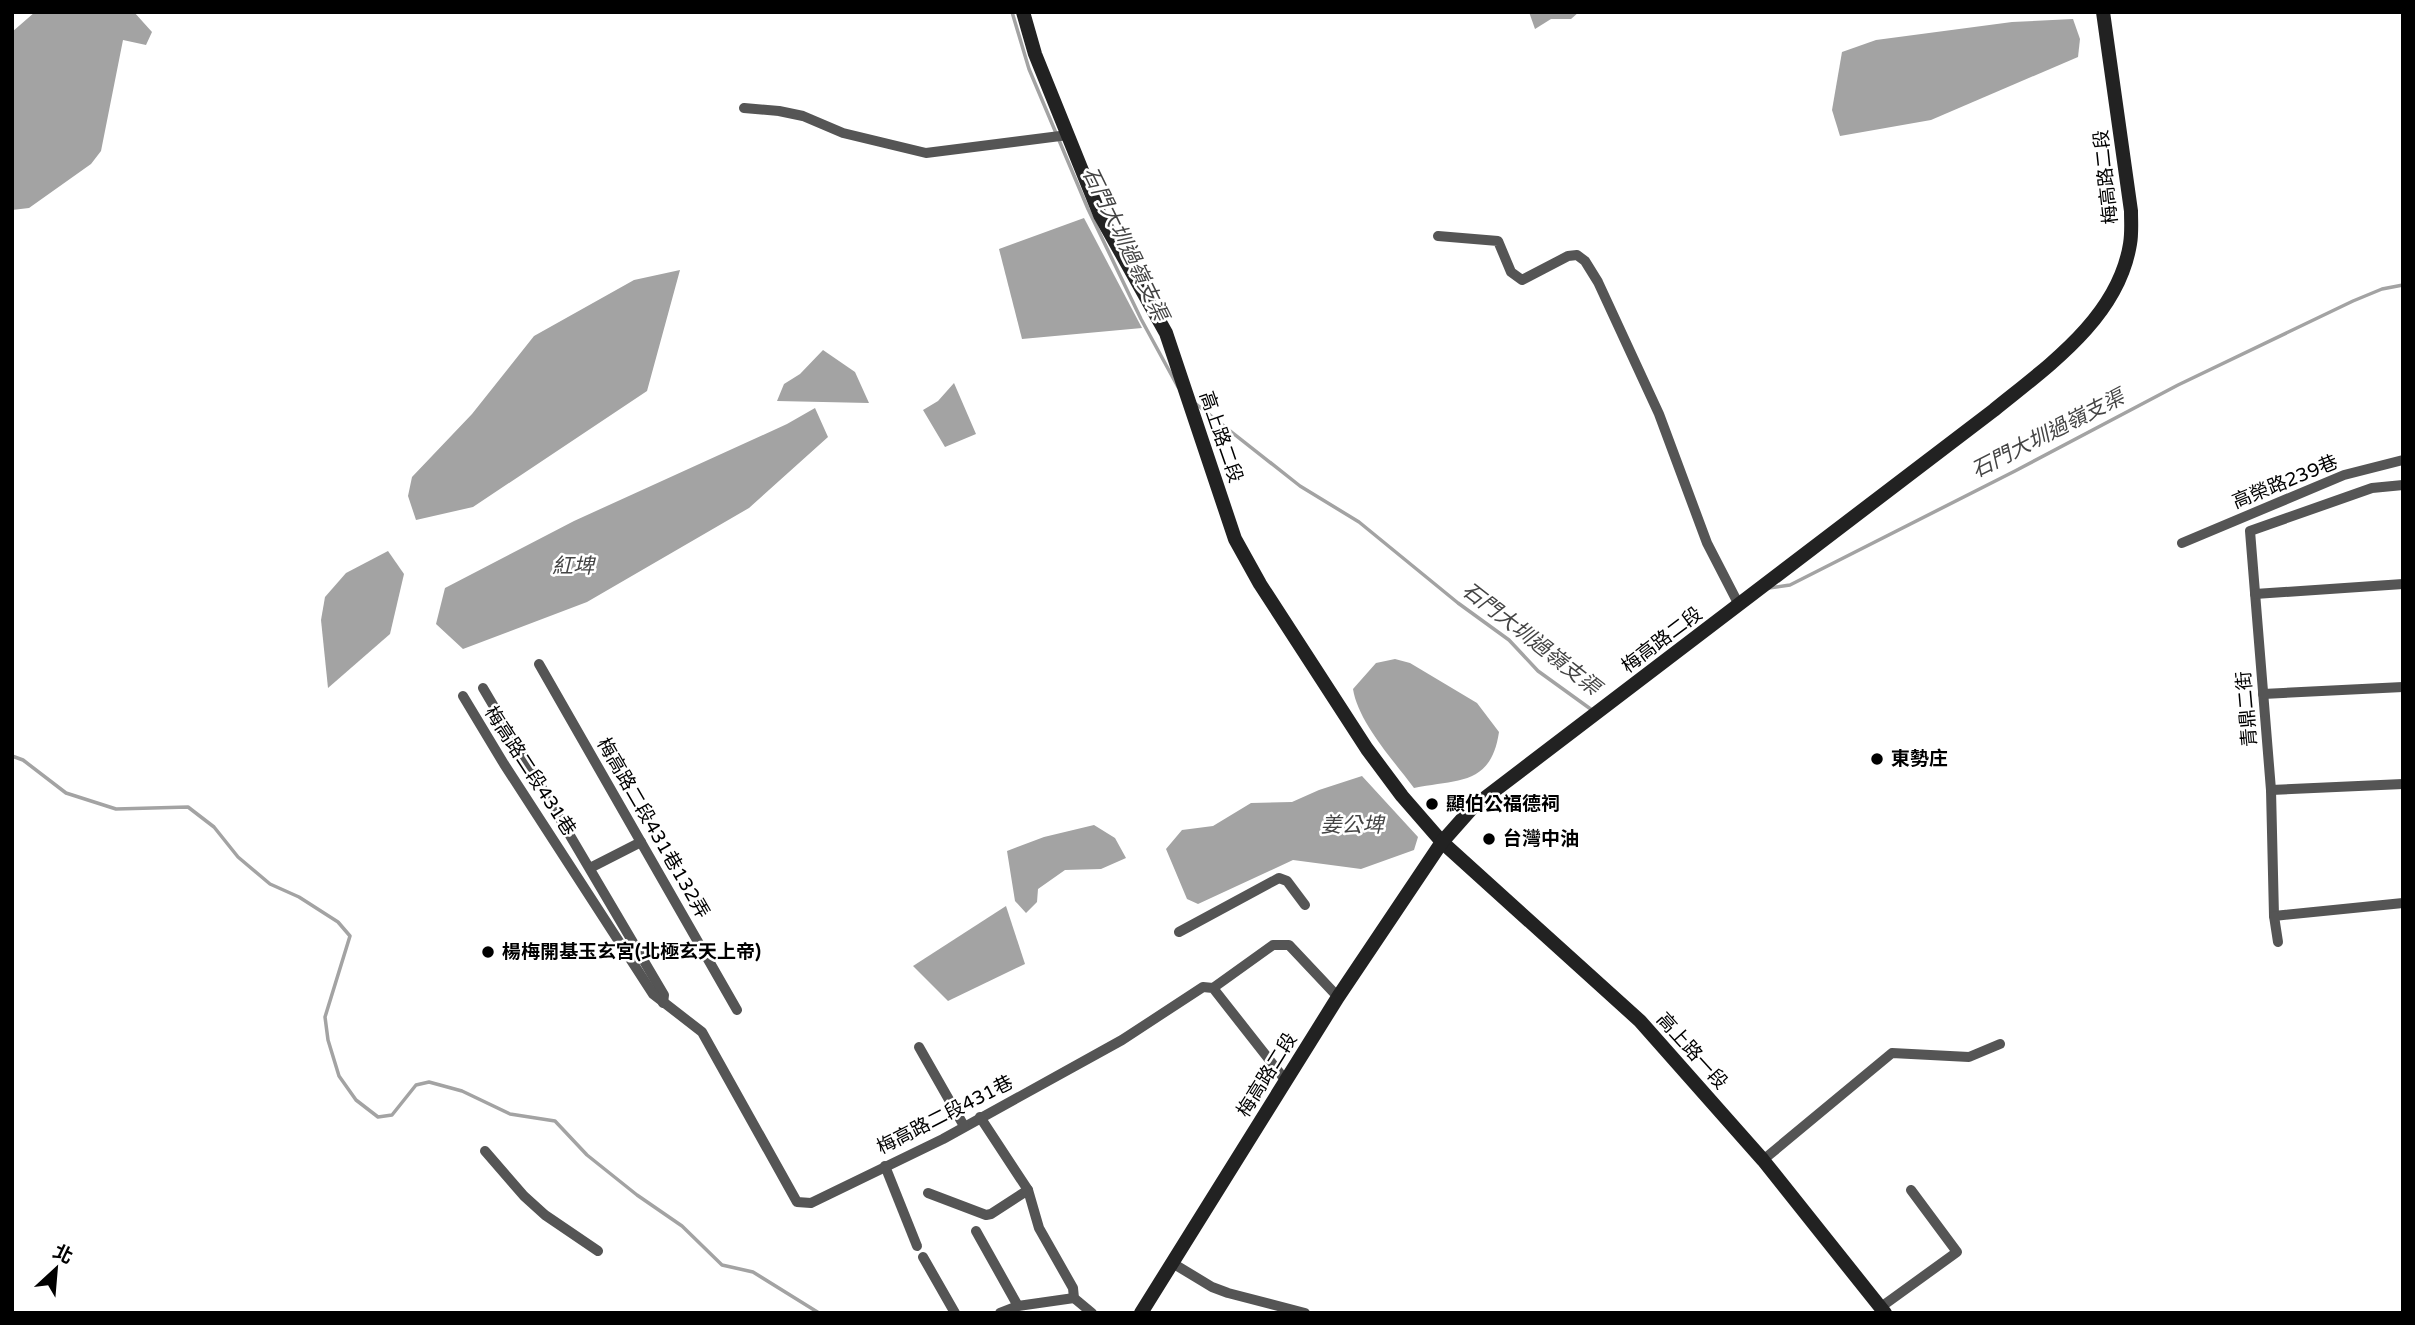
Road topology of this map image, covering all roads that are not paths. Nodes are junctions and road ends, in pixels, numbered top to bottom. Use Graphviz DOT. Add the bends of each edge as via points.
graph roads {
  1 [pos="1023,12"];
  2 [pos="2104,12"];
  3 [pos="744,108"];
  4 [pos="1066,136"];
  5 [pos="1438,236"];
  6 [pos="2403,460"];
  7 [pos="2403,485"];
  8 [pos="2182,542"];
  9 [pos="2403,584"];
  10 [pos="2255,594"];
  11 [pos="1737,600"];
  12 [pos="539,664"];
  13 [pos="2403,687"];
  14 [pos="483,688"];
  15 [pos="2263,694"];
  16 [pos="463,696"];
  17 [pos="2403,785"];
  18 [pos="2271,790"];
  19 [pos="641,842"];
  20 [pos="1442,842"];
  21 [pos="590,868"];
  22 [pos="2403,903"];
  23 [pos="1305,905"];
  24 [pos="2274,916"];
  25 [pos="1179,932"];
  26 [pos="2278,942"];
  27 [pos="1213,988"];
  28 [pos="1338,997"];
  29 [pos="663,1003"];
  30 [pos="737,1010"];
  31 [pos="2000,1044"];
  32 [pos="919,1047"];
  33 [pos="1286,1081"];
  34 [pos="980,1117"];
  35 [pos="964,1126"];
  36 [pos="485,1151"];
  37 [pos="1763,1160"];
  38 [pos="885,1166"];
  39 [pos="1911,1190"];
  40 [pos="1028,1191"];
  41 [pos="928,1193"];
  42 [pos="976,1231"];
  43 [pos="917,1246"];
  44 [pos="598,1251"];
  45 [pos="923,1257"];
  46 [pos="1174,1264"];
  47 [pos="1074,1298"];
  48 [pos="1059,1301"];
  49 [pos="1018,1306"];
  50 [pos="1883,1310"];
  51 [pos="955,1313"];
  52 [pos="1000,1313"];
  53 [pos="1061,1313"];
  54 [pos="1092,1313"];
  55 [pos="1141,1313"];
  56 [pos="1305,1313"];
  1 -- 4 [label="street, 高上路二段"];
  2 -- 11 [label="street, 梅高路二段" via="2131,211 2130,244 2107,301 2066,351 1994,410 1759,589"];
  3 -- 4 [label="street" via="803,116 843,133 926,153"];
  4 -- 20 [label="street, 高上路二段" via="1100,215 1166,334 1235,539 1367,750"];
  5 -- 11 [label="street" via="1498,241 1511,272 1522,280 1568,256 1585,261 1659,414 1706,543"];
  6 -- 8 [label="street, 高榮路239巷" via="2344,475"];
  7 -- 10 [label="street, 青鼎二街" via="2372,488 2250,531"];
  9 -- 10 [label="street"];
  10 -- 15 [label="street, 青鼎二街"];
  11 -- 20 [label="street, 梅高路二段" via="1474,807"];
  12 -- 19 [label="street, 梅高路二段431巷132弄"];
  13 -- 15 [label="street"];
  14 -- 21 [label="street, 梅高路二段431巷"];
  15 -- 18 [label="street, 青鼎二街"];
  16 -- 29 [label="street, 梅高路二段431巷" via="626,953"];
  17 -- 18 [label="street"];
  18 -- 24 [label="street, 青鼎二街"];
  19 -- 21 [label="street"];
  19 -- 30 [label="street, 梅高路二段431巷132弄"];
  20 -- 28 [label="street, 梅高路二段"];
  20 -- 37 [label="street, 高上路一段" via="1640,1021"];
  21 -- 29 [label="street, 梅高路二段431巷" via="664,995"];
  22 -- 24 [label="street"];
  23 -- 25 [label="street" via="1287,881 1279,878"];
  24 -- 26 [label="street, 青鼎二街"];
  27 -- 28 [label="street, 梅高路二段431巷" via="1281,944 1289,945"];
  27 -- 33 [label="street"];
  27 -- 34 [label="street, 梅高路二段431巷" via="1203,987 1122,1040"];
  28 -- 33 [label="street, 梅高路二段"];
  29 -- 38 [label="street, 梅高路二段431巷" via="702,1032 797,1202 811,1203"];
  31 -- 37 [label="street" via="1969,1056 1892,1053"];
  32 -- 35 [label="street"];
  33 -- 46 [label="street, 梅高路二段"];
  34 -- 35 [label="street, 梅高路二段431巷"];
  34 -- 40 [label="street"];
  35 -- 38 [label="street, 梅高路二段431巷"];
  36 -- 44 [label="street" via="545,1215"];
  37 -- 50 [label="street, 高上路一段"];
  38 -- 43 [label="street"];
  39 -- 50 [label="street" via="1957,1252"];
  40 -- 41 [label="street" via="986,1215"];
  40 -- 47 [label="street" via="1039,1228 1073,1288"];
  42 -- 49 [label="street"];
  45 -- 51 [label="street"];
  46 -- 55 [label="street, 梅高路二段"];
  46 -- 56 [label="street" via="1228,1293"];
  47 -- 48 [label="street"];
  47 -- 54 [label="street"];
  48 -- 49 [label="street"];
  48 -- 53 [label="street"];
  49 -- 52 [label="street"];
}
